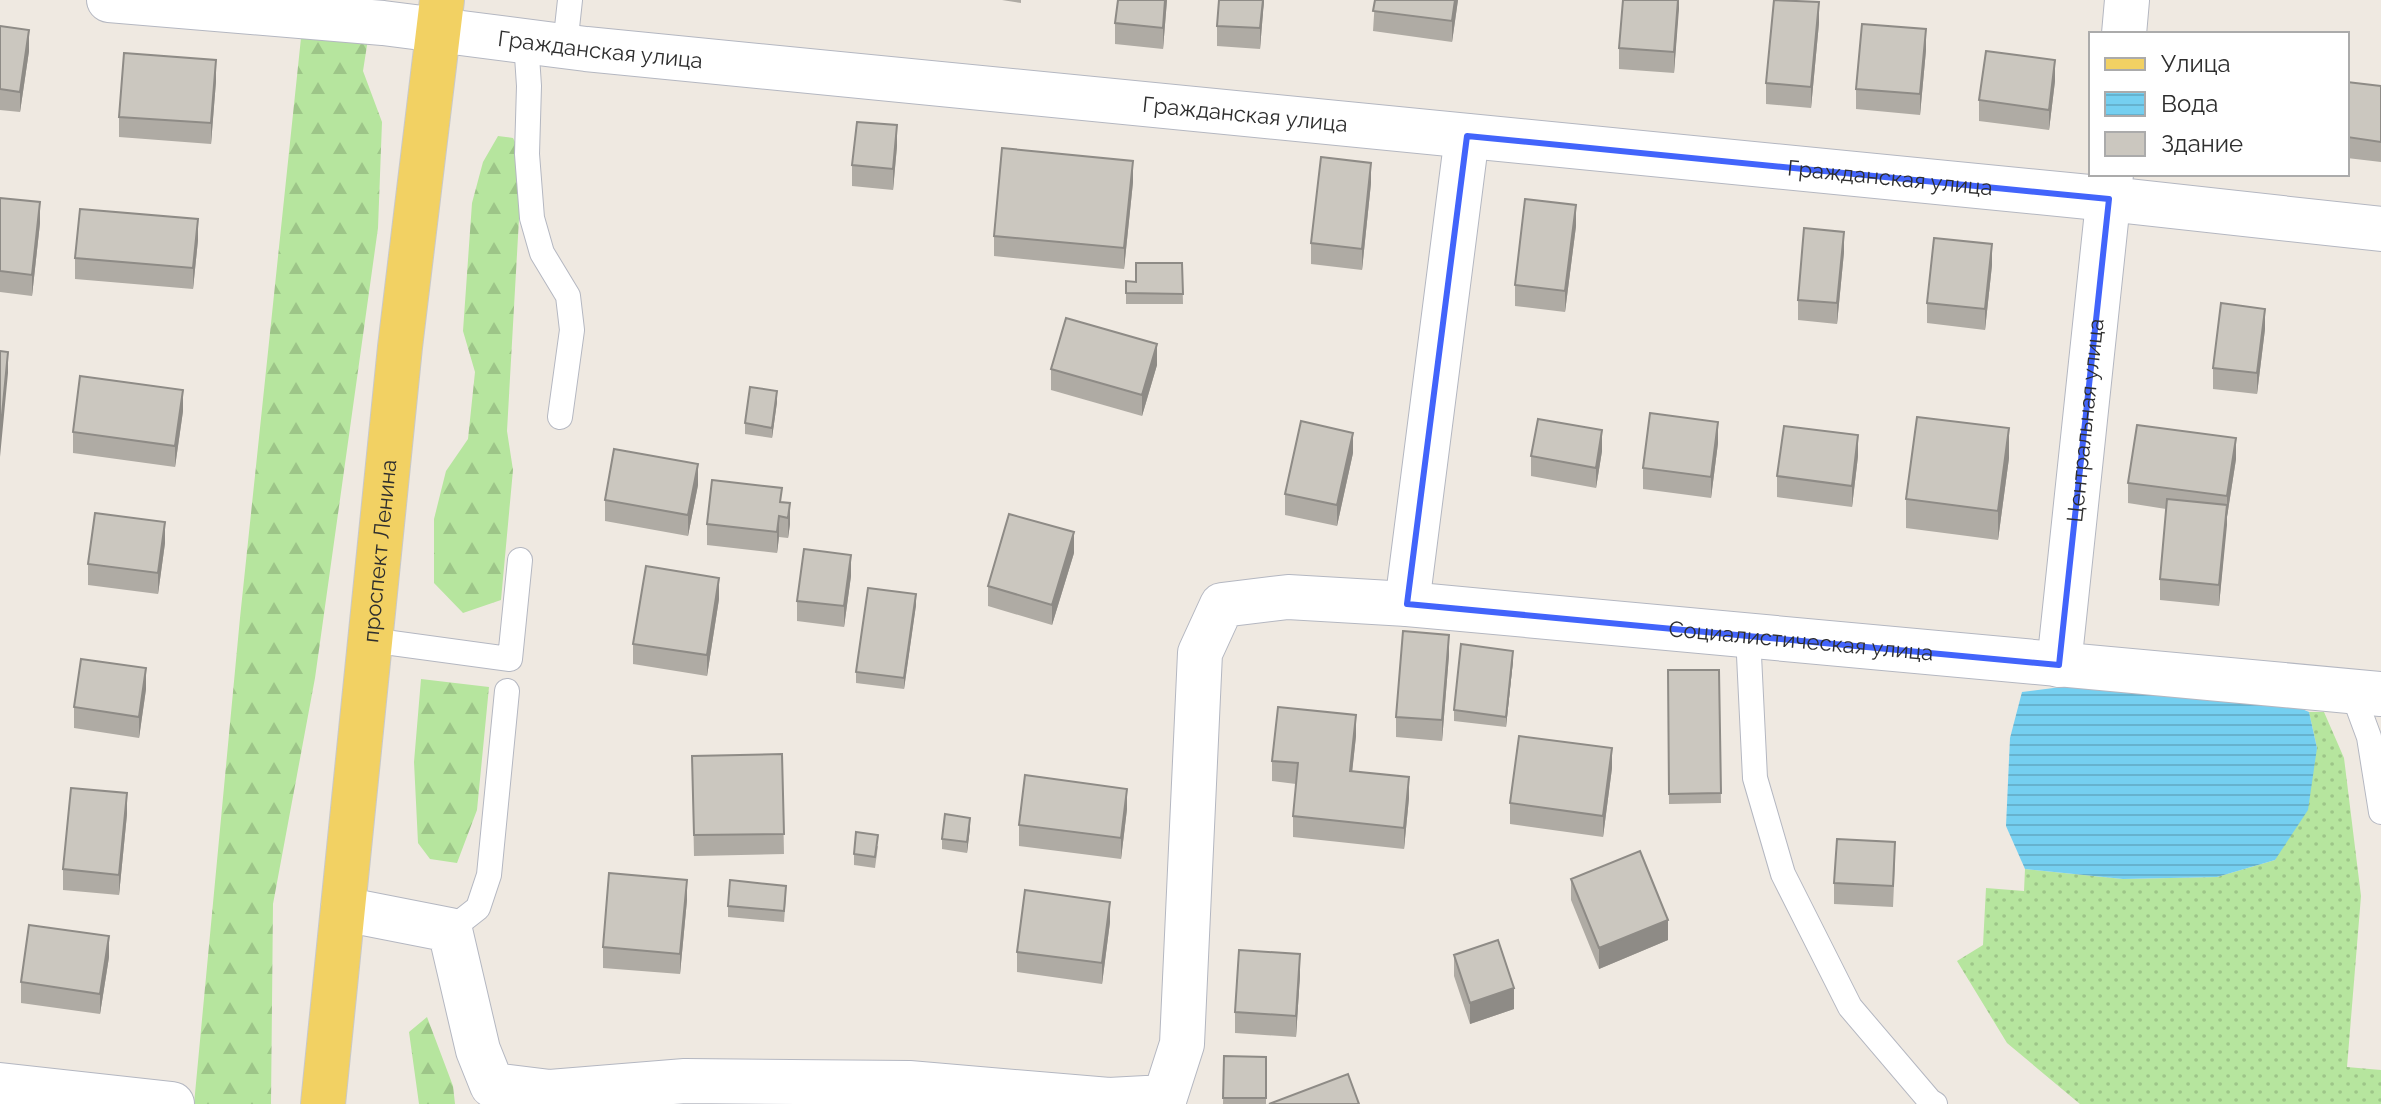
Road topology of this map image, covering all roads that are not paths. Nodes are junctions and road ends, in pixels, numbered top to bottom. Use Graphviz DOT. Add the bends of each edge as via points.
graph roads {
  1 [pos="109,0"];
  2 [pos="570,0"];
  3 [pos="2127,0"];
  4 [pos="441,15"];
  5 [pos="2124,32"];
  6 [pos="545,44"];
  7 [pos="1467,136"];
  8 [pos="2110,186"];
  9 [pos="2381,229"];
  10 [pos="560,417"];
  11 [pos="520,560"];
  12 [pos="1407,604"];
  13 [pos="1748,635"];
  14 [pos="370,640"];
  15 [pos="2059,665"];
  16 [pos="507,691"];
  17 [pos="2366,692"];
  18 [pos="2381,812"];
  19 [pos="343,909"];
  20 [pos="450,930"];
  21 [pos="0,1085"];
  22 [pos="493,1094"];
  23 [pos="172,1104"];
  24 [pos="323,1104"];
  25 [pos="1935,1104"];
  1 -- 4 [label="street, Гражданская улица"];
  2 -- 6 [label="lane"];
  3 -- 5 [label="street"];
  4 -- 6 [label="street, Гражданская улица"];
  4 -- 14 [label="main road, проспект Ленина"];
  6 -- 7 [label="street, Гражданская улица"];
  6 -- 10 [label="lane" via="529,86 527,154 532,218 542,253 568,296 572,330"];
  7 -- 8 [label="street, Гражданская улица"];
  7 -- 12 [label="street"];
  8 -- 9 [label="street, Гражданская улица"];
  8 -- 15 [label="street, Центральная улица"];
  11 -- 14 [label="lane" via="510,659"];
  12 -- 13 [label="street, Социалистическая улица"];
  12 -- 22 [label="street, Социалистическая улица" via="1288,597 1222,605 1200,653 1182,1044 1165,1097 1109,1100 909,1083 685,1081"];
  13 -- 15 [label="street, Социалистическая улица"];
  13 -- 25 [label="lane" via="1755,778 1783,874 1850,1007"];
  14 -- 19 [label="main road, проспект Ленина"];
  15 -- 17 [label="street, Социалистическая улица"];
  16 -- 20 [label="lane" via="489,875 478,908"];
  17 -- 18 [label="lane"];
  19 -- 20 [label="street"];
  19 -- 24 [label="main road, проспект Ленина"];
  20 -- 22 [label="street"];
  21 -- 23 [label="street"];
}
